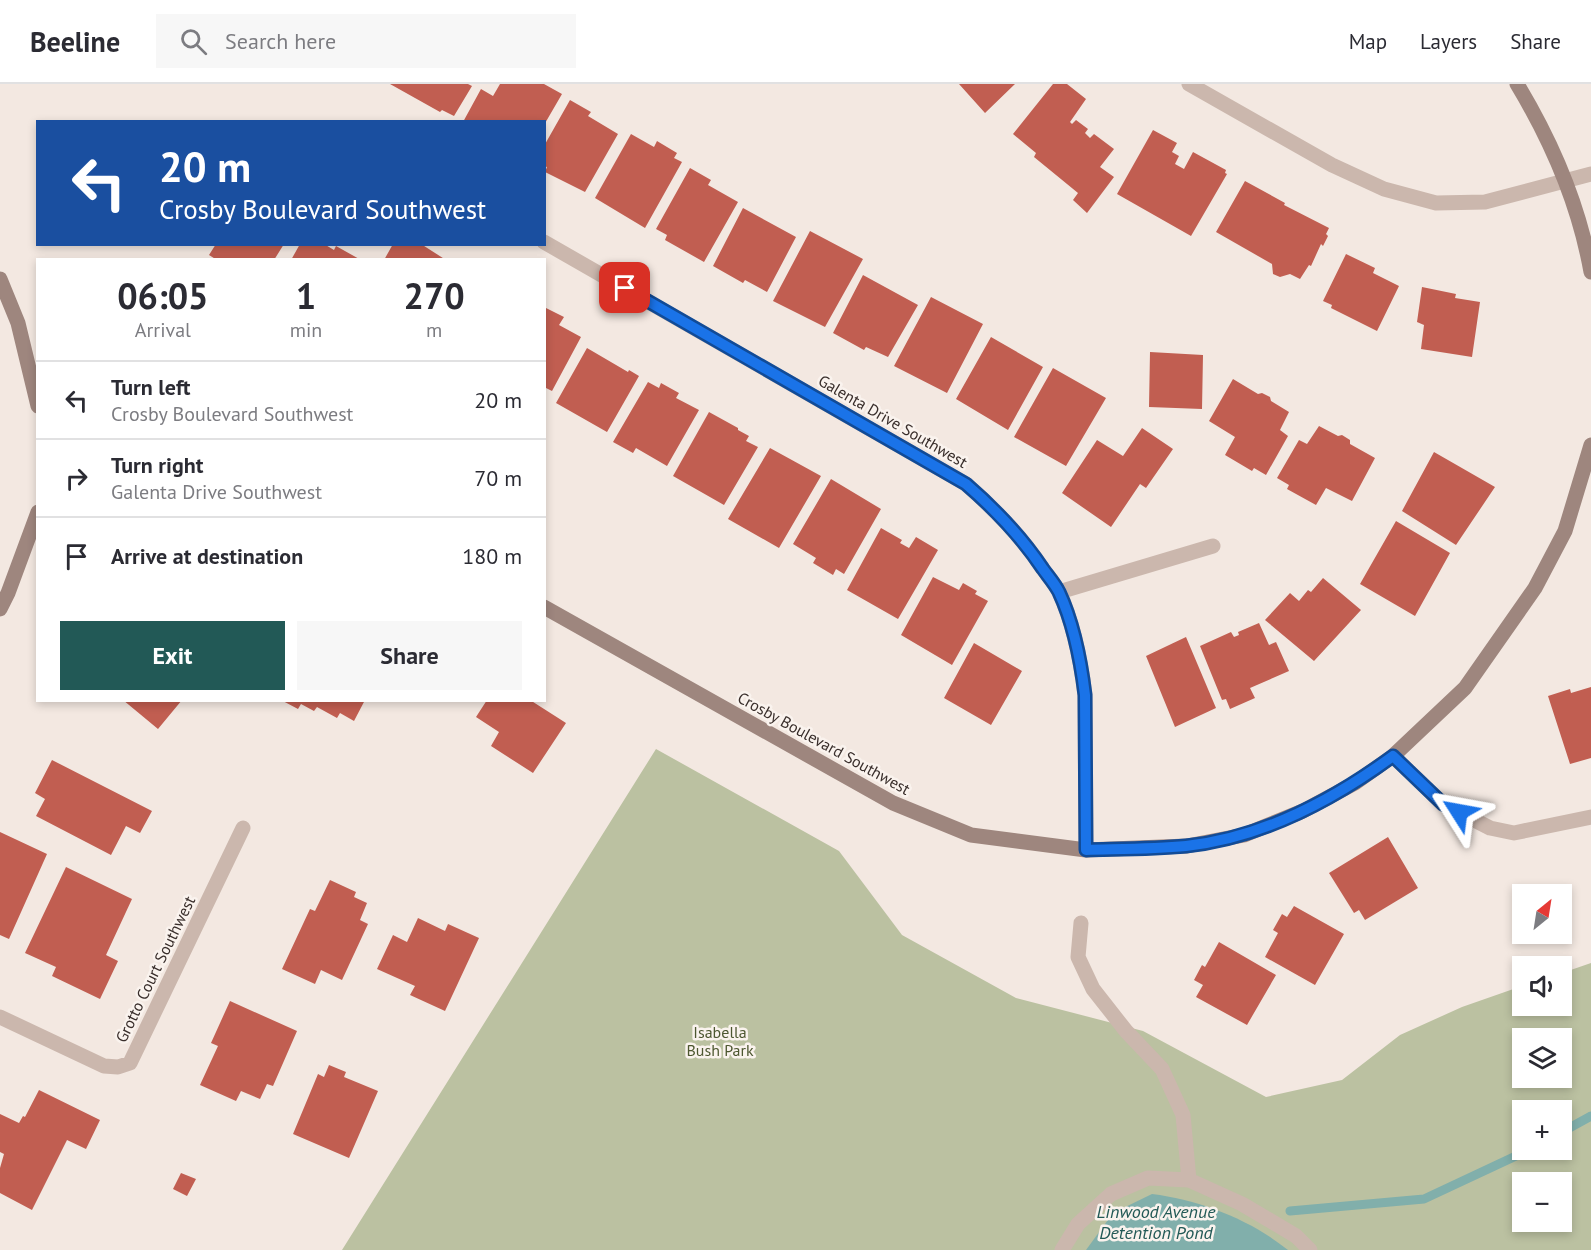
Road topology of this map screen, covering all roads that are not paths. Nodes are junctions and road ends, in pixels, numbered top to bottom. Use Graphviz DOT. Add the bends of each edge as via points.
graph roads {
  1 [pos="1189,84"];
  2 [pos="1517,84"];
  3 [pos="1591,174"];
  4 [pos="1566,181"];
  5 [pos="546,243"];
  6 [pos="1591,272"];
  7 [pos="0,279"];
  8 [pos="33,366"];
  9 [pos="36,390"];
  10 [pos="1591,445"];
  11 [pos="36,517"];
  12 [pos="1213,546"];
  13 [pos="1059,592"];
  14 [pos="546,608"];
  15 [pos="0,609"];
  16 [pos="1393,756"];
  17 [pos="1591,817"];
  18 [pos="243,828"];
  19 [pos="1086,850"];
  20 [pos="1081,923"];
  21 [pos="0,1017"];
  22 [pos="1189,1180"];
  23 [pos="1062,1250"];
  24 [pos="1310,1250"];
  1 -- 4 [label="street" via="1332,165 1384,189 1436,203 1485,202"];
  2 -- 4 [label="street" via="1539,120"];
  3 -- 4 [label="street"];
  4 -- 6 [label="street"];
  5 -- 13 [label="street, Galenta Drive Southwest" via="966,484 1027,544"];
  7 -- 8 [label="street"];
  8 -- 9 [label="street"];
  10 -- 16 [label="street, Crosby Boulevard Southwest" via="1565,531 1535,588 1465,688"];
  11 -- 15 [label="street"];
  12 -- 13 [label="street"];
  13 -- 19 [label="street, Galenta Drive Southwest" via="1085,695"];
  14 -- 19 [label="street, Crosby Boulevard Southwest" via="892,803 971,835"];
  16 -- 17 [label="street" via="1443,804 1490,828 1514,833"];
  16 -- 19 [label="street, Crosby Boulevard Southwest" via="1355,783 1303,811 1244,835 1187,846"];
  18 -- 21 [label="street, Grotto Court Southwest" via="130,1063 104,1066"];
  20 -- 22 [label="street" via="1078,957 1093,989 1162,1069 1183,1115"];
  22 -- 23 [label="street" via="1148,1178 1111,1194 1078,1224"];
  22 -- 24 [label="street" via="1242,1204 1296,1236"];
}
